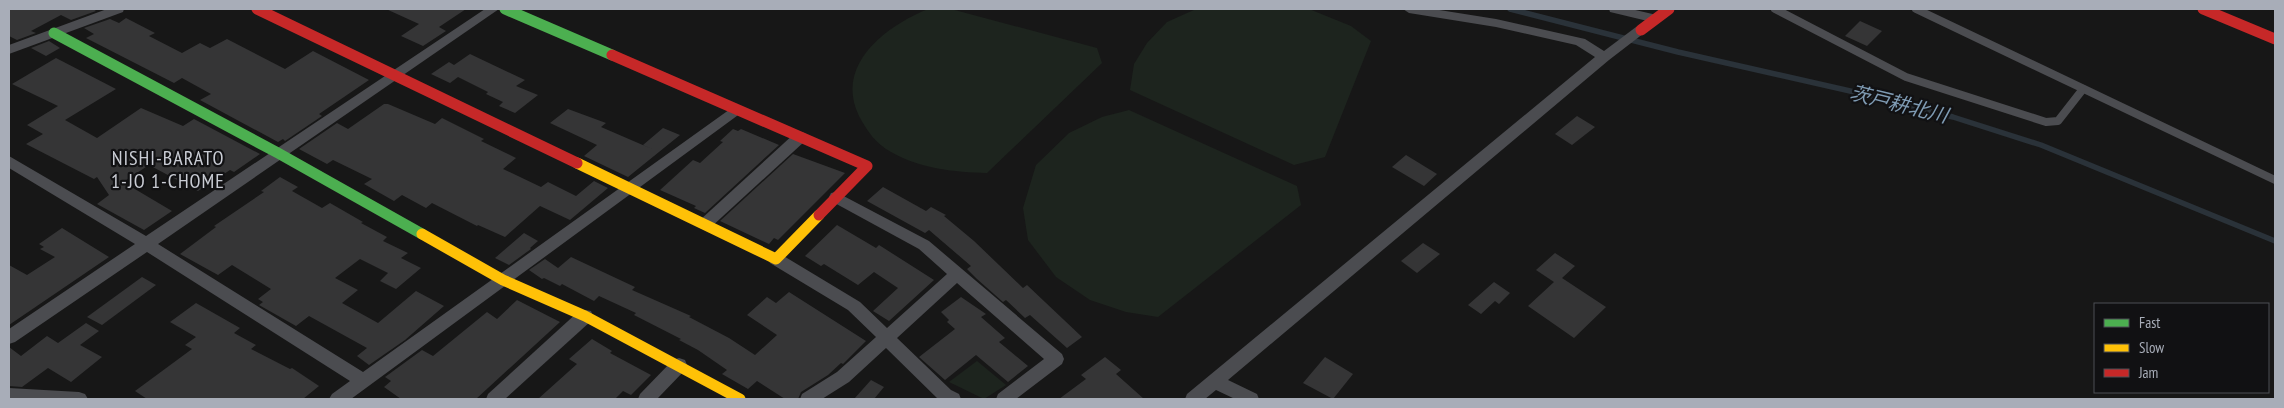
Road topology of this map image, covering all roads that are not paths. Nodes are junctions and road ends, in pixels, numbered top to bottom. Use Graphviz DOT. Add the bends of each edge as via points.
graph roads {
  1 [pos="118,9"];
  2 [pos="257,9"];
  3 [pos="493,9"];
  4 [pos="505,9"];
  5 [pos="1409,9"];
  6 [pos="1615,9"];
  7 [pos="1669,9"];
  8 [pos="1775,9"];
  9 [pos="1916,9"];
  10 [pos="2203,9"];
  11 [pos="1656,19"];
  12 [pos="1641,30"];
  13 [pos="54,33"];
  14 [pos="2275,39"];
  15 [pos="9,50"];
  16 [pos="1604,57"];
  17 [pos="395,76"];
  18 [pos="2083,89"];
  19 [pos="738,110"];
  20 [pos="800,137"];
  21 [pos="278,153"];
  22 [pos="9,161"];
  23 [pos="2275,180"];
  24 [pos="631,189"];
  25 [pos="836,197"];
  26 [pos="704,224"];
  27 [pos="145,243"];
  28 [pos="776,259"];
  29 [pos="958,272"];
  30 [pos="503,280"];
  31 [pos="585,316"];
  32 [pos="9,337"];
  33 [pos="886,338"];
  34 [pos="680,366"];
  35 [pos="1215,381"];
  36 [pos="363,382"];
  37 [pos="21,397"];
  38 [pos="79,399"];
  39 [pos="338,399"];
  40 [pos="494,399"];
  41 [pos="646,399"];
  42 [pos="740,399"];
  43 [pos="808,399"];
  44 [pos="954,399"];
  45 [pos="1004,399"];
  46 [pos="1193,399"];
  47 [pos="1251,399"];
  1 -- 13 [label="street"];
  2 -- 17 [label="street"];
  3 -- 17 [label="street"];
  4 -- 19 [label="street"];
  5 -- 16 [label="street" via="1496,23 1580,42"];
  6 -- 11 [label="street"];
  7 -- 11 [label="street"];
  8 -- 18 [label="lane" via="1906,77 2046,122 2058,122"];
  9 -- 18 [label="lane"];
  10 -- 14 [label="street"];
  11 -- 12 [label="street"];
  12 -- 16 [label="street"];
  13 -- 15 [label="street"];
  13 -- 21 [label="street"];
  16 -- 35 [label="street"];
  17 -- 21 [label="street"];
  17 -- 24 [label="street"];
  18 -- 23 [label="lane"];
  19 -- 20 [label="street"];
  19 -- 24 [label="street"];
  20 -- 25 [label="street" via="867,166"];
  20 -- 26 [label="street"];
  21 -- 27 [label="street"];
  21 -- 30 [label="street"];
  22 -- 27 [label="street"];
  24 -- 26 [label="street"];
  24 -- 30 [label="street"];
  25 -- 28 [label="street"];
  25 -- 29 [label="street" via="924,244"];
  26 -- 28 [label="street"];
  27 -- 32 [label="street"];
  27 -- 36 [label="street"];
  28 -- 33 [label="street" via="854,306"];
  29 -- 33 [label="street"];
  29 -- 45 [label="street" via="1056,359"];
  30 -- 31 [label="street"];
  30 -- 36 [label="street"];
  31 -- 34 [label="street"];
  31 -- 40 [label="street"];
  33 -- 43 [label="street" via="843,377"];
  33 -- 44 [label="street" via="944,395"];
  34 -- 41 [label="street"];
  34 -- 42 [label="street"];
  35 -- 46 [label="street"];
  35 -- 47 [label="street"];
  36 -- 39 [label="street"];
  37 -- 38 [label="street"];
}
